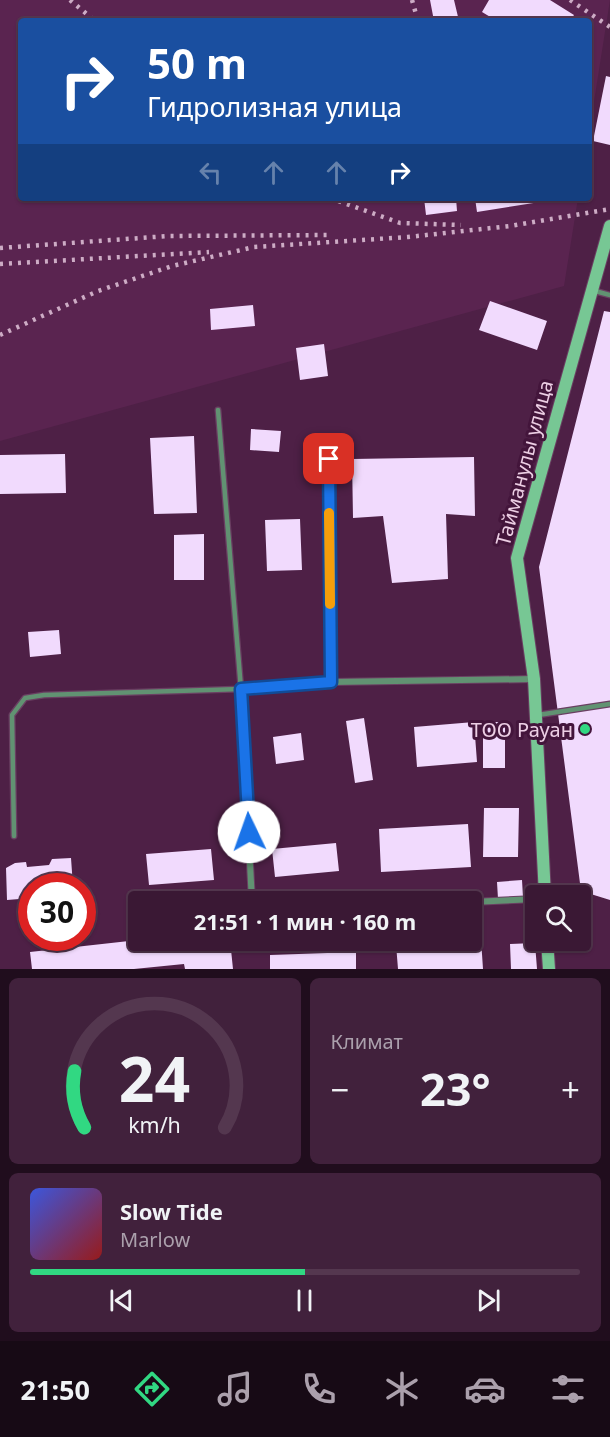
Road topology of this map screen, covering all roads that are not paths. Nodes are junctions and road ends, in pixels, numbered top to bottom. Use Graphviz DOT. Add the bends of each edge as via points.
graph roads {
  1 [pos="610,226"];
  2 [pos="592,290"];
  3 [pos="610,295"];
  4 [pos="218,410"];
  5 [pos="329,459"];
  6 [pos="534,679"];
  7 [pos="331,682"];
  8 [pos="241,689"];
  9 [pos="610,704"];
  10 [pos="536,716"];
  11 [pos="14,836"];
  12 [pos="544,885"];
  13 [pos="251,891"];
  14 [pos="525,900"];
  15 [pos="482,901"];
  16 [pos="548,951"];
  17 [pos="549,969"];
  1 -- 2 [label="street, Тайманулы улица"];
  2 -- 3 [label="lane"];
  2 -- 6 [label="street, Тайманулы улица" via="517,558"];
  4 -- 8 [label="lane"];
  5 -- 7 [label="street"];
  6 -- 7 [label="street"];
  6 -- 10 [label="street, Тайманулы улица"];
  7 -- 8 [label="street"];
  8 -- 11 [label="lane" via="25,698 12,715"];
  8 -- 13 [label="street"];
  9 -- 10 [label="lane"];
  10 -- 12 [label="street, Тайманулы улица"];
  14 -- 15 [label="street"];
  16 -- 17 [label="street"];
}
